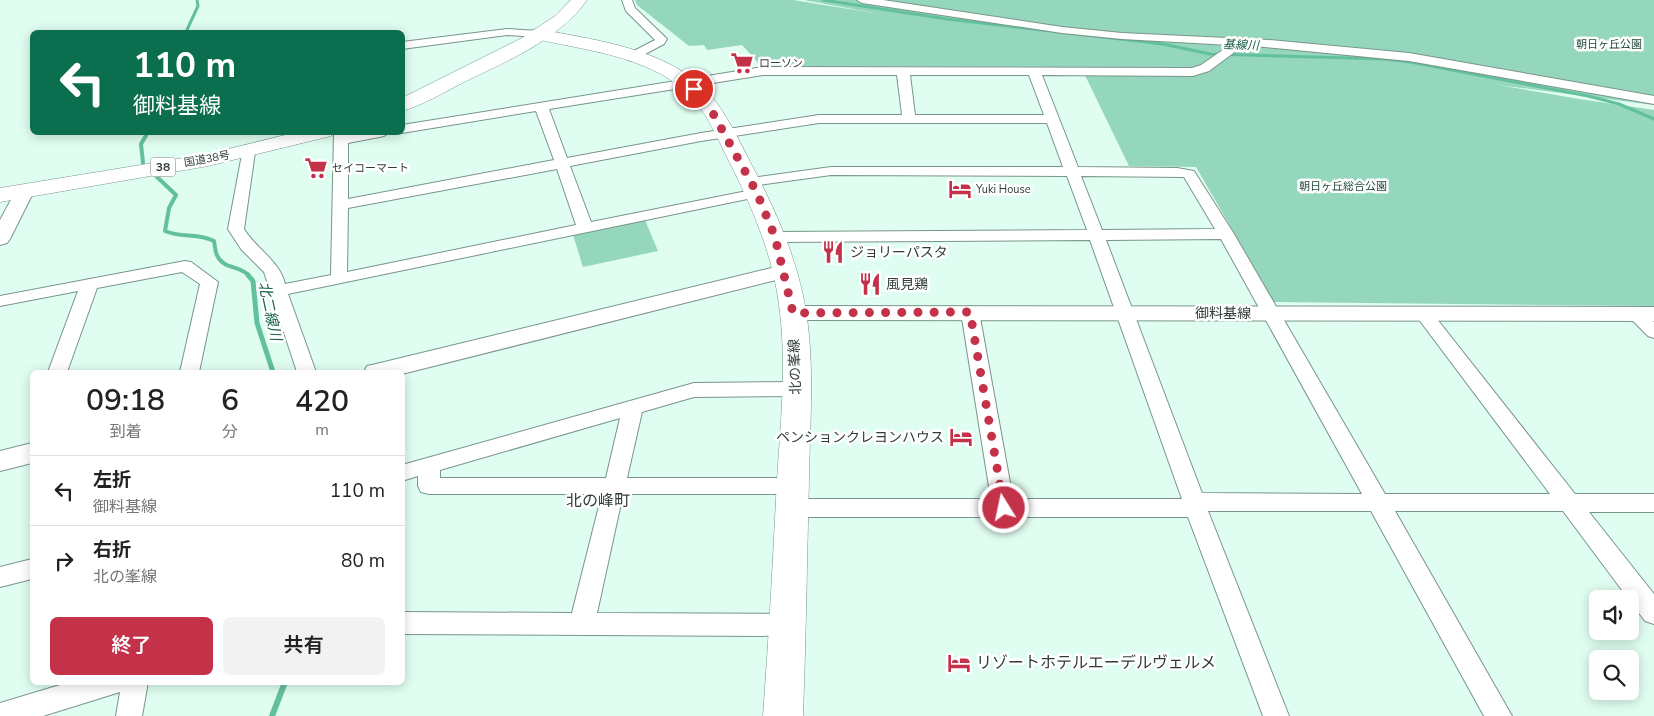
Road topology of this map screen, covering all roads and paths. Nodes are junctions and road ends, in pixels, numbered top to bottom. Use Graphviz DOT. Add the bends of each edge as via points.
graph roads {
  1 [pos="579,0"];
  2 [pos="627,0"];
  3 [pos="862,0"];
  4 [pos="538,34"];
  5 [pos="1242,41"];
  6 [pos="405,46"];
  7 [pos="632,57"];
  8 [pos="903,71"];
  9 [pos="1034,71"];
  10 [pos="686,82"];
  11 [pos="1654,100"];
  12 [pos="405,104"];
  13 [pos="541,106"];
  14 [pos="909,118"];
  15 [pos="1051,119"];
  16 [pos="405,129"];
  17 [pos="726,134"];
  18 [pos="335,135"];
  19 [pos="248,152"];
  20 [pos="562,163"];
  21 [pos="1071,171"];
  22 [pos="754,187"];
  23 [pos="24,191"];
  24 [pos="0,195"];
  25 [pos="340,205"];
  26 [pos="585,228"];
  27 [pos="1095,234"];
  28 [pos="1226,234"];
  29 [pos="775,237"];
  30 [pos="0,239"];
  31 [pos="784,271"];
  32 [pos="339,278"];
  33 [pos="89,285"];
  34 [pos="278,291"];
  35 [pos="0,301"];
  36 [pos="970,312"];
  37 [pos="793,313"];
  38 [pos="1126,313"];
  39 [pos="1270,313"];
  40 [pos="1423,313"];
  41 [pos="1644,314"];
  42 [pos="1654,332"];
  43 [pos="59,370"];
  44 [pos="190,370"];
  45 [pos="305,370"];
  46 [pos="384,370"];
  47 [pos="796,389"];
  48 [pos="633,407"];
  49 [pos="30,452"];
  50 [pos="0,461"];
  51 [pos="429,465"];
  52 [pos="405,471"];
  53 [pos="614,486"];
  54 [pos="792,497"];
  55 [pos="1570,503"];
  56 [pos="1654,503"];
  57 [pos="1379,504"];
  58 [pos="1195,505"];
  59 [pos="1004,508"];
  60 [pos="30,570"];
  61 [pos="0,577"];
  62 [pos="1654,613"];
  63 [pos="405,623"];
  64 [pos="582,624"];
  65 [pos="788,625"];
  66 [pos="104,685"];
  67 [pos="134,685"];
  68 [pos="0,716"];
  69 [pos="129,716"];
  70 [pos="783,716"];
  71 [pos="1276,716"];
  72 [pos="1499,716"];
  1 -- 4 [label="main road" via="564,17"];
  2 -- 7 [label="street" via="630,9 661,39"];
  3 -- 5 [label="street" via="1071,31 1153,39"];
  4 -- 6 [label="street" via="507,32"];
  4 -- 7 [label="main road, 北の峯線"];
  4 -- 12 [label="main road"];
  5 -- 9 [label="street" via="1206,68 1193,72"];
  5 -- 11 [label="street" via="1410,57"];
  7 -- 10 [label="main road, 北の峯線" via="662,68"];
  8 -- 9 [label="street"];
  8 -- 10 [label="street" via="763,71"];
  8 -- 14 [label="street"];
  9 -- 15 [label="street"];
  10 -- 13 [label="street"];
  10 -- 17 [label="main road, 北の峯線" via="710,108"];
  13 -- 16 [label="street"];
  13 -- 20 [label="street"];
  14 -- 15 [label="street"];
  14 -- 17 [label="street" via="819,119"];
  15 -- 21 [label="street"];
  17 -- 20 [label="street"];
  17 -- 22 [label="main road, 北の峯線"];
  18 -- 19 [label="main road, 国道38号 / 38"];
  18 -- 25 [label="street"];
  19 -- 23 [label="main road, 国道38号 / 38"];
  19 -- 34 [label="street" via="236,229 277,278"];
  20 -- 25 [label="street"];
  20 -- 26 [label="street"];
  21 -- 22 [label="street" via="831,171"];
  21 -- 27 [label="street"];
  21 -- 28 [label="street" via="1189,174"];
  22 -- 26 [label="street"];
  22 -- 29 [label="main road, 北の峯線"];
  23 -- 24 [label="main road, 国道38号 / 38"];
  23 -- 30 [label="street"];
  25 -- 32 [label="street"];
  26 -- 32 [label="street"];
  27 -- 28 [label="street"];
  27 -- 29 [label="street"];
  27 -- 38 [label="street"];
  28 -- 39 [label="street"];
  29 -- 31 [label="main road, 北の峯線"];
  31 -- 37 [label="main road, 北の峯線"];
  31 -- 46 [label="street"];
  32 -- 34 [label="street"];
  33 -- 35 [label="street"];
  33 -- 43 [label="street"];
  33 -- 44 [label="street" via="186,266 209,282"];
  34 -- 45 [label="street"];
  36 -- 37 [label="street, 御料基線"];
  36 -- 38 [label="street, 御料基線"];
  36 -- 59 [label="street"];
  37 -- 47 [label="main road, 北の峯線"];
  38 -- 39 [label="street, 御料基線"];
  38 -- 58 [label="street"];
  39 -- 40 [label="street, 御料基線"];
  39 -- 57 [label="street"];
  40 -- 41 [label="street, 御料基線"];
  40 -- 55 [label="street"];
  41 -- 42 [label="street"];
  47 -- 48 [label="street" via="694,390"];
  47 -- 54 [label="main road, 北の峯線"];
  48 -- 51 [label="street"];
  48 -- 53 [label="street"];
  49 -- 50 [label="street"];
  51 -- 52 [label="street"];
  51 -- 53 [label="street" via="429,486"];
  53 -- 54 [label="street"];
  53 -- 64 [label="street"];
  54 -- 59 [label="street"];
  54 -- 65 [label="main road, 北の峯線"];
  55 -- 56 [label="street"];
  55 -- 57 [label="street"];
  55 -- 62 [label="street"];
  57 -- 58 [label="street"];
  57 -- 72 [label="street"];
  58 -- 59 [label="street"];
  58 -- 71 [label="street"];
  60 -- 61 [label="street"];
  63 -- 64 [label="street"];
  64 -- 65 [label="street"];
  65 -- 70 [label="main road, 北の峯線"];
  66 -- 68 [label="street"];
  67 -- 69 [label="street"];
}
